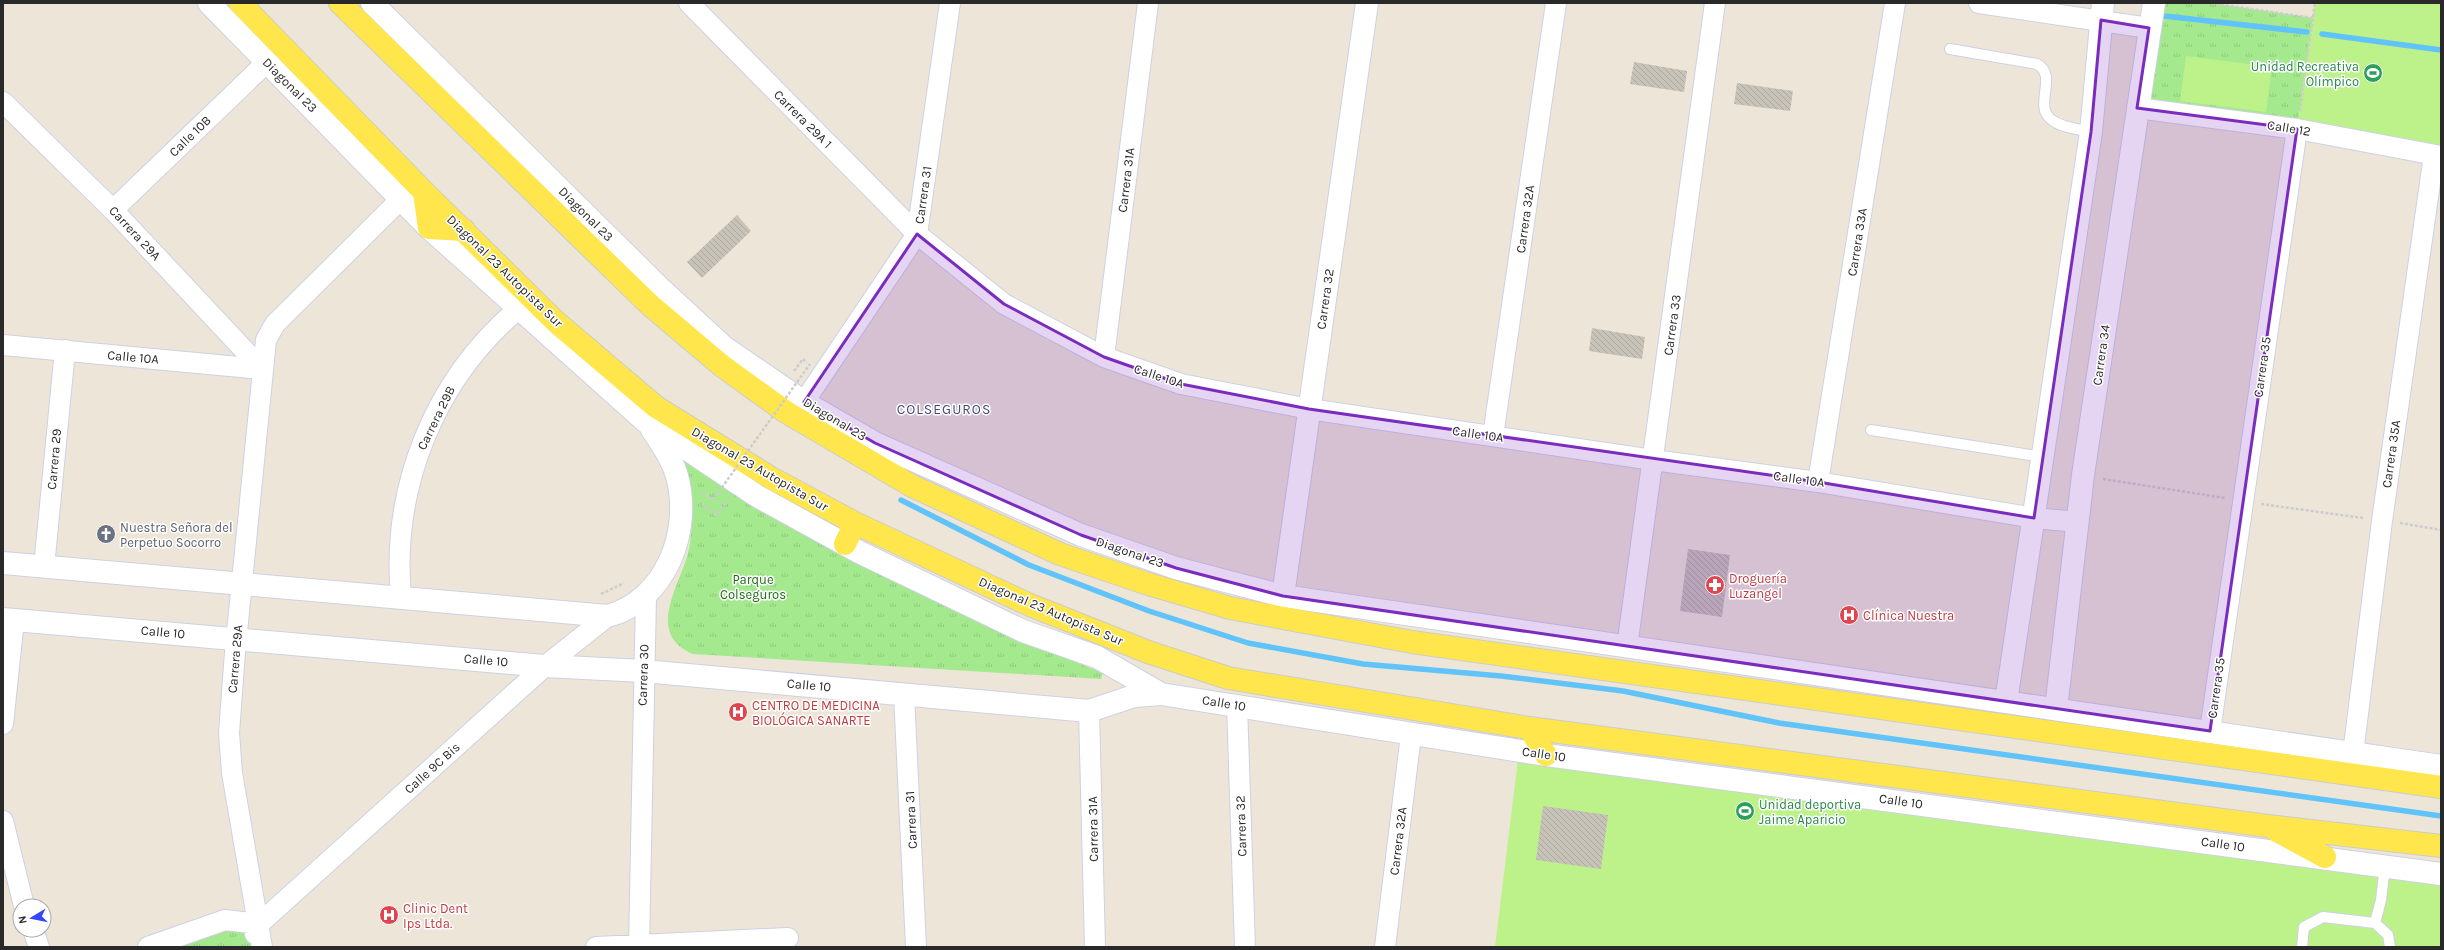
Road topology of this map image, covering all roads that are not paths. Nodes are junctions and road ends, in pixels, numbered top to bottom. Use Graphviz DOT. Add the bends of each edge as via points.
graph roads {
  1 [pos="209,3"];
  2 [pos="240,3"];
  3 [pos="340,3"];
  4 [pos="372,3"];
  5 [pos="689,3"];
  6 [pos="950,3"];
  7 [pos="1148,3"];
  8 [pos="1367,3"];
  9 [pos="1556,3"];
  10 [pos="1715,3"];
  11 [pos="1895,3"];
  12 [pos="1979,3"];
  13 [pos="2154,3"];
  14 [pos="2102,12"];
  15 [pos="2149,28"];
  16 [pos="1950,49"];
  17 [pos="267,62"];
  18 [pos="3,102"];
  19 [pos="2137,108"];
  20 [pos="2297,129"];
  21 [pos="2091,132"];
  22 [pos="2438,155"];
  23 [pos="424,192"];
  24 [pos="402,198"];
  25 [pos="113,210"];
  26 [pos="429,228"];
  27 [pos="464,230"];
  28 [pos="917,234"];
  29 [pos="518,309"];
  30 [pos="3,345"];
  31 [pos="65,350"];
  32 [pos="1104,357"];
  33 [pos="262,369"];
  34 [pos="804,402"];
  35 [pos="1310,409"];
  36 [pos="645,421"];
  37 [pos="1871,430"];
  38 [pos="1494,436"];
  39 [pos="2043,457"];
  40 [pos="1653,460"];
  41 [pos="1818,482"];
  42 [pos="2034,518"];
  43 [pos="2078,522"];
  44 [pos="855,523"];
  45 [pos="845,544"];
  46 [pos="3,563"];
  47 [pos="44,567"];
  48 [pos="241,584"];
  49 [pos="646,596"];
  50 [pos="1283,596"];
  51 [pos="401,597"];
  52 [pos="608,616"];
  53 [pos="8,620"];
  54 [pos="236,638"];
  55 [pos="1628,647"];
  56 [pos="546,666"];
  57 [pos="643,671"];
  58 [pos="904,694"];
  59 [pos="1161,694"];
  60 [pos="2006,702"];
  61 [pos="1237,705"];
  62 [pos="2056,709"];
  63 [pos="1413,710"];
  64 [pos="1089,711"];
  65 [pos="3,724"];
  66 [pos="1529,728"];
  67 [pos="2210,732"];
  68 [pos="1575,734"];
  69 [pos="1411,735"];
  70 [pos="2353,754"];
  71 [pos="1549,755"];
  72 [pos="2441,766"];
  73 [pos="2441,787"];
  74 [pos="3,821"];
  75 [pos="2268,826"];
  76 [pos="2441,846"];
  77 [pos="2325,857"];
  78 [pos="2385,866"];
  79 [pos="2441,874"];
  80 [pos="22,898"];
  81 [pos="2375,923"];
  82 [pos="259,924"];
  83 [pos="788,938"];
  84 [pos="638,945"];
  85 [pos="148,947"];
  86 [pos="250,947"];
  87 [pos="262,947"];
  88 [pos="596,947"];
  89 [pos="916,947"];
  90 [pos="1095,947"];
  91 [pos="1245,947"];
  92 [pos="1385,947"];
  93 [pos="2302,947"];
  94 [pos="2390,947"];
  1 -- 17 [label="street, Diagonal 23"];
  2 -- 23 [label="main road, Diagonal 23 Autopista Sur"];
  3 -- 73 [label="main road" via="649,304 721,365 786,412 842,447 912,486 1060,554 1230,608 1412,642"];
  4 -- 34 [label="street, Diagonal 23" via="660,288 724,347"];
  5 -- 28 [label="street, Carrera 29A 1"];
  6 -- 28 [label="street, Carrera 31"];
  7 -- 32 [label="street, Carrera 31A"];
  8 -- 35 [label="street, Carrera 32"];
  9 -- 38 [label="street, Carrera 32A"];
  10 -- 40 [label="street, Carrera 33"];
  11 -- 41 [label="street, Carrera 33A"];
  12 -- 14 [label="street"];
  13 -- 15 [label="street, Carrera 34"];
  14 -- 15 [label="street"];
  14 -- 21 [label="street"];
  15 -- 19 [label="street, Carrera 34"];
  16 -- 21 [label="lane" via="2043,67 2047,75 2044,107 2051,120"];
  17 -- 24 [label="street, Diagonal 23"];
  17 -- 25 [label="street, Calle 10B"];
  18 -- 25 [label="street, Carrera 29A"];
  19 -- 20 [label="street, Calle 12"];
  19 -- 43 [label="street, Carrera 34"];
  20 -- 22 [label="street, Calle 12"];
  20 -- 67 [label="street, Carrera 35"];
  21 -- 39 [label="street"];
  22 -- 70 [label="street, Carrera 35A" via="2382,521"];
  23 -- 26 [label="main road"];
  23 -- 27 [label="main road, Diagonal 23 Autopista Sur"];
  24 -- 26 [label="street, Diagonal 23"];
  24 -- 33 [label="street, Carrera 29A" via="276,324 266,340"];
  25 -- 33 [label="street, Carrera 29A"];
  26 -- 27 [label="main road"];
  26 -- 29 [label="street, Diagonal 23"];
  27 -- 44 [label="main road, Diagonal 23 Autopista Sur" via="556,322 656,407 771,478"];
  28 -- 32 [label="street, Calle 10A" via="1004,304"];
  28 -- 34 [label="street, Carrera 31"];
  29 -- 36 [label="street, Diagonal 23"];
  29 -- 51 [label="street, Carrera 29B" via="473,354 445,394 423,438 408,485 400,533"];
  30 -- 31 [label="street, Calle 10A"];
  31 -- 33 [label="street, Calle 10A"];
  31 -- 47 [label="street, Carrera 29"];
  32 -- 35 [label="street, Calle 10A" via="1181,384"];
  33 -- 48 [label="street, Carrera 29A"];
  34 -- 50 [label="street, Diagonal 23" via="875,443 1081,535 1176,568"];
  35 -- 38 [label="street, Calle 10A"];
  35 -- 50 [label="street, Carrera 32"];
  36 -- 45 [label="street, Diagonal 23" via="757,496"];
  36 -- 49 [label="street" via="664,446 676,475 681,496 681,518 671,560"];
  37 -- 39 [label="lane"];
  38 -- 40 [label="street, Calle 10A"];
  39 -- 42 [label="street"];
  40 -- 41 [label="street, Calle 10A"];
  40 -- 55 [label="street, Carrera 33"];
  41 -- 42 [label="street, Calle 10A"];
  42 -- 43 [label="street, Calle 10A"];
  42 -- 60 [label="street"];
  43 -- 62 [label="street, Carrera 34"];
  44 -- 45 [label="main road"];
  44 -- 63 [label="main road, Diagonal 23 Autopista Sur" via="1030,605 1148,652 1228,678"];
  45 -- 59 [label="street, Diagonal 23" via="1023,631 1097,658"];
  46 -- 47 [label="street"];
  47 -- 48 [label="street"];
  48 -- 51 [label="street"];
  48 -- 54 [label="street, Carrera 29A"];
  49 -- 52 [label="street" via="630,608"];
  49 -- 57 [label="street, Carrera 30"];
  50 -- 55 [label="street, Diagonal 23"];
  51 -- 52 [label="street"];
  52 -- 56 [label="street, Calle 9C Bis"];
  53 -- 54 [label="street, Calle 10"];
  53 -- 65 [label="street"];
  54 -- 56 [label="street, Calle 10"];
  54 -- 82 [label="street, Carrera 29A" via="229,733 232,773"];
  55 -- 60 [label="street"];
  56 -- 57 [label="street, Calle 10"];
  56 -- 82 [label="street, Calle 9C Bis"];
  57 -- 58 [label="street, Calle 10"];
  57 -- 84 [label="street, Carrera 30"];
  58 -- 64 [label="street, Calle 10"];
  58 -- 89 [label="street, Carrera 31"];
  59 -- 61 [label="street, Calle 10"];
  59 -- 64 [label="street, Calle 10" via="1134,696"];
  60 -- 62 [label="street"];
  61 -- 69 [label="street, Calle 10"];
  61 -- 91 [label="street, Carrera 32"];
  62 -- 67 [label="street"];
  63 -- 66 [label="main road, Calle 10"];
  64 -- 90 [label="street, Carrera 31A"];
  66 -- 68 [label="main road, Calle 10"];
  66 -- 71 [label="main road"];
  67 -- 70 [label="street"];
  68 -- 71 [label="main road"];
  68 -- 75 [label="main road, Calle 10"];
  69 -- 71 [label="street, Calle 10"];
  69 -- 92 [label="street, Carrera 32A"];
  70 -- 72 [label="street"];
  71 -- 77 [label="street, Calle 10"];
  74 -- 80 [label="street"];
  75 -- 76 [label="main road, Calle 10"];
  75 -- 77 [label="main road"];
  77 -- 78 [label="street, Calle 10"];
  78 -- 79 [label="street, Calle 10"];
  78 -- 81 [label="lane"];
  81 -- 93 [label="lane" via="2323,917 2304,927"];
  81 -- 94 [label="lane" via="2388,934"];
  82 -- 85 [label="street" via="225,920"];
  82 -- 86 [label="street, Calle 9C Bis"];
  82 -- 87 [label="street, Carrera 29A"];
  83 -- 84 [label="street"];
  84 -- 88 [label="street"];
}
